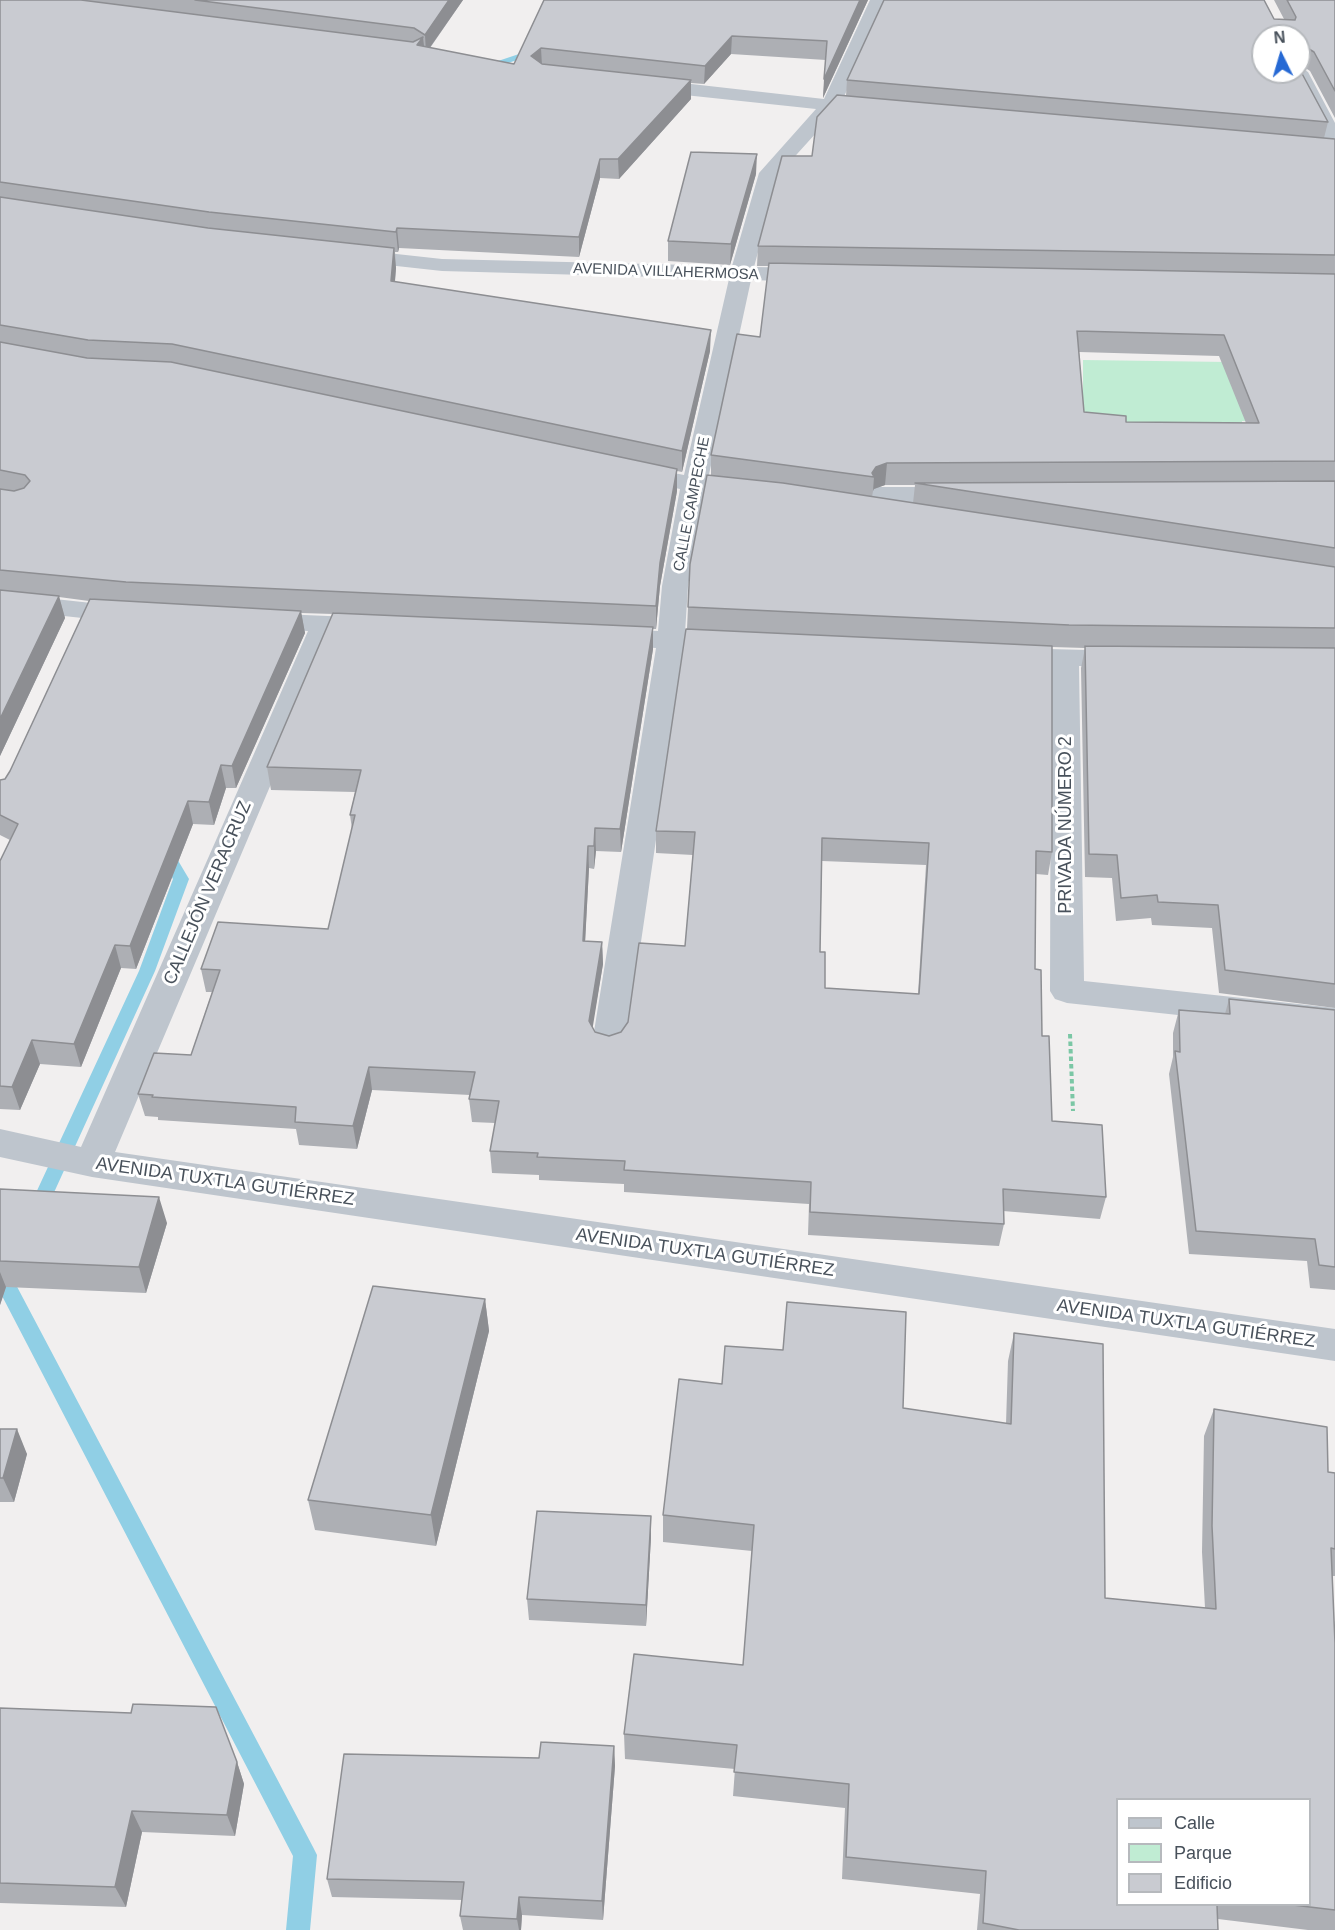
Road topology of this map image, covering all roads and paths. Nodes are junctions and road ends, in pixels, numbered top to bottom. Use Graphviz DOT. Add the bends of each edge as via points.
graph roads {
  1 [pos="879,0"];
  2 [pos="623,83"];
  3 [pos="1304,84"];
  4 [pos="830,106"];
  5 [pos="865,109"];
  6 [pos="1331,148"];
  7 [pos="327,253"];
  8 [pos="741,274"];
  9 [pos="836,276"];
  10 [pos="614,467"];
  11 [pos="695,485"];
  12 [pos="771,494"];
  13 [pos="982,495"];
  14 [pos="935,519"];
  15 [pos="0,601"];
  16 [pos="142,616"];
  17 [pos="233,620"];
  18 [pos="325,624"];
  19 [pos="396,627"];
  20 [pos="587,636"];
  21 [pos="671,640"];
  22 [pos="755,644"];
  23 [pos="981,655"];
  24 [pos="1065,658"];
  25 [pos="1159,659"];
  26 [pos="1067,991"];
  27 [pos="1335,1020"];
  28 [pos="609,1044"];
  29 [pos="1073,1111"];
  30 [pos="0,1143"];
  31 [pos="84,1161"];
  32 [pos="1335,1346"];
  1 -- 4 [label="street, CALLE CAMPECHE"];
  2 -- 4 [label="street"];
  3 -- 6 [label="street"];
  4 -- 5 [label="street"];
  4 -- 8 [label="street, CALLE CAMPECHE" via="769,173"];
  7 -- 8 [label="street, AVENIDA VILLAHERMOSA" via="442,265"];
  8 -- 9 [label="street, AVENIDA VILLAHERMOSA"];
  8 -- 11 [label="street, CALLE CAMPECHE"];
  10 -- 11 [label="street"];
  11 -- 12 [label="street"];
  11 -- 21 [label="street, CALLE CAMPECHE" via="675,586"];
  13 -- 14 [label="street" via="805,497"];
  15 -- 16 [label="street" via="79,623"];
  17 -- 18 [label="street"];
  18 -- 19 [label="street"];
  18 -- 31 [label="street, CALLEJÓN VERACRUZ"];
  20 -- 21 [label="street"];
  21 -- 22 [label="street"];
  21 -- 28 [label="street, CALLE CAMPECHE"];
  23 -- 24 [label="street"];
  24 -- 25 [label="street"];
  24 -- 26 [label="street, PRIVADA NÚMERO 2"];
  26 -- 27 [label="street"];
  26 -- 29 [label="path"];
  30 -- 31 [label="street, AVENIDA TUXTLA GUTIÉRREZ"];
  31 -- 32 [label="street, AVENIDA TUXTLA GUTIÉRREZ"];
}
